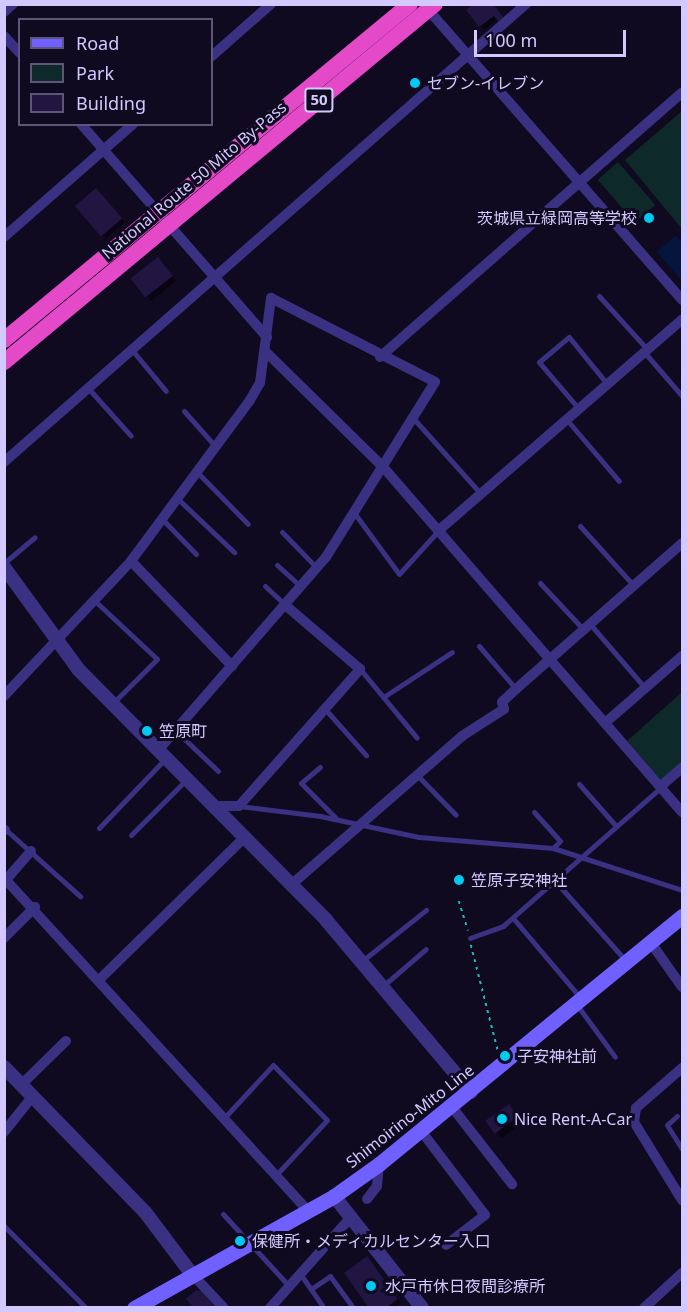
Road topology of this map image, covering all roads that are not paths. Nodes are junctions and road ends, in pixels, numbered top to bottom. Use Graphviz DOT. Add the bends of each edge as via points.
graph roads {
  1 [pos="13,4"];
  2 [pos="271,4"];
  3 [pos="410,4"];
  4 [pos="526,4"];
  5 [pos="429,6"];
  6 [pos="4,12"];
  7 [pos="4,36"];
  8 [pos="18,51"];
  9 [pos="213,55"];
  10 [pos="467,55"];
  11 [pos="682,93"];
  12 [pos="83,126"];
  13 [pos="131,126"];
  14 [pos="104,150"];
  15 [pos="579,184"];
  16 [pos="163,218"];
  17 [pos="4,237"];
  18 [pos="215,276"];
  19 [pos="599,296"];
  20 [pos="682,300"];
  21 [pos="682,320"];
  22 [pos="267,337"];
  23 [pos="4,340"];
  24 [pos="132,350"];
  25 [pos="266,352"];
  26 [pos="647,352"];
  27 [pos="380,357"];
  28 [pos="4,362"];
  29 [pos="608,385"];
  30 [pos="88,388"];
  31 [pos="166,391"];
  32 [pos="682,396"];
  33 [pos="579,409"];
  34 [pos="184,411"];
  35 [pos="414,419"];
  36 [pos="567,420"];
  37 [pos="131,436"];
  38 [pos="216,447"];
  39 [pos="4,462"];
  40 [pos="384,468"];
  41 [pos="198,473"];
  42 [pos="619,481"];
  43 [pos="481,494"];
  44 [pos="179,500"];
  45 [pos="355,514"];
  46 [pos="164,521"];
  47 [pos="248,524"];
  48 [pos="580,526"];
  49 [pos="438,531"];
  50 [pos="282,532"];
  51 [pos="35,537"];
  52 [pos="682,543"];
  53 [pos="234,552"];
  54 [pos="196,555"];
  55 [pos="130,561"];
  56 [pos="4,565"];
  57 [pos="277,565"];
  58 [pos="316,567"];
  59 [pos="540,583"];
  60 [pos="9,584"];
  61 [pos="266,586"];
  62 [pos="300,586"];
  63 [pos="634,586"];
  64 [pos="94,600"];
  65 [pos="284,604"];
  66 [pos="587,627"];
  67 [pos="56,642"];
  68 [pos="479,646"];
  69 [pos="452,651"];
  70 [pos="682,656"];
  71 [pos="549,660"];
  72 [pos="232,666"];
  73 [pos="360,669"];
  74 [pos="645,688"];
  75 [pos="516,690"];
  76 [pos="4,696"];
  77 [pos="385,696"];
  78 [pos="112,705"];
  79 [pos="325,709"];
  80 [pos="605,723"];
  81 [pos="175,730"];
  82 [pos="417,738"];
  83 [pos="162,754"];
  84 [pos="366,755"];
  85 [pos="320,767"];
  86 [pos="682,768"];
  87 [pos="218,771"];
  88 [pos="418,776"];
  89 [pos="187,779"];
  90 [pos="579,784"];
  91 [pos="661,786"];
  92 [pos="215,806"];
  93 [pos="239,806"];
  94 [pos="534,812"];
  95 [pos="682,812"];
  96 [pos="456,815"];
  97 [pos="337,819"];
  98 [pos="363,825"];
  99 [pos="616,826"];
  100 [pos="99,828"];
  101 [pos="5,830"];
  102 [pos="131,835"];
  103 [pos="245,837"];
  104 [pos="553,848"];
  105 [pos="31,851"];
  106 [pos="583,856"];
  107 [pos="555,881"];
  108 [pos="292,884"];
  109 [pos="682,890"];
  110 [pos="80,896"];
  111 [pos="35,908"];
  112 [pos="426,910"];
  113 [pos="682,916"];
  114 [pos="513,918"];
  115 [pos="4,938"];
  116 [pos="470,938"];
  117 [pos="651,943"];
  118 [pos="426,949"];
  119 [pos="361,962"];
  120 [pos="627,962"];
  121 [pos="101,978"];
  122 [pos="382,987"];
  123 [pos="682,987"];
  124 [pos="579,1002"];
  125 [pos="66,1041"];
  126 [pos="615,1057"];
  127 [pos="4,1067"];
  128 [pos="682,1068"];
  129 [pos="21,1085"];
  130 [pos="471,1092"];
  131 [pos="32,1096"];
  132 [pos="452,1107"];
  133 [pos="677,1116"];
  134 [pos="224,1118"];
  135 [pos="4,1132"];
  136 [pos="422,1132"];
  137 [pos="682,1149"];
  138 [pos="379,1164"];
  139 [pos="276,1174"];
  140 [pos="512,1184"];
  141 [pos="334,1196"];
  142 [pos="366,1199"];
  143 [pos="682,1200"];
  144 [pos="308,1211"];
  145 [pos="223,1214"];
  146 [pos="351,1216"];
  147 [pos="4,1226"];
  148 [pos="251,1243"];
  149 [pos="446,1245"];
  150 [pos="191,1273"];
  151 [pos="682,1273"];
  152 [pos="301,1274"];
  153 [pos="289,1286"];
  154 [pos="311,1289"];
  155 [pos="86,1308"];
  156 [pos="134,1308"];
  157 [pos="224,1308"];
  158 [pos="270,1308"];
  159 [pos="324,1308"];
  160 [pos="353,1308"];
  161 [pos="422,1308"];
  162 [pos="644,1308"];
  1 -- 6 [label="street"];
  2 -- 9 [label="street"];
  3 -- 16 [label="highway, National Route 50 Mito By-Pass / 50"];
  4 -- 10 [label="street"];
  5 -- 10 [label="street"];
  5 -- 16 [label="highway, National Route 50 Mito By-Pass / 50"];
  7 -- 8 [label="street"];
  10 -- 15 [label="street"];
  10 -- 18 [label="street"];
  11 -- 15 [label="street"];
  12 -- 14 [label="street"];
  13 -- 14 [label="street"];
  14 -- 16 [label="street"];
  14 -- 17 [label="street"];
  15 -- 20 [label="street"];
  15 -- 27 [label="street"];
  16 -- 18 [label="street"];
  16 -- 23 [label="highway, National Route 50 Mito By-Pass / 50"];
  16 -- 28 [label="highway, National Route 50 Mito By-Pass / 50"];
  18 -- 22 [label="street"];
  18 -- 24 [label="street"];
  19 -- 26 [label="lane"];
  21 -- 26 [label="street"];
  22 -- 25 [label="street"];
  22 -- 27 [label="street" via="271,298"];
  24 -- 30 [label="street"];
  24 -- 31 [label="lane"];
  25 -- 38 [label="street" via="260,383"];
  25 -- 40 [label="street"];
  26 -- 29 [label="street"];
  26 -- 32 [label="lane"];
  27 -- 35 [label="street" via="435,382"];
  29 -- 33 [label="street"];
  29 -- 33 [label="lane" via="569,337 539,362"];
  30 -- 37 [label="lane"];
  30 -- 39 [label="street"];
  33 -- 36 [label="street"];
  34 -- 38 [label="lane"];
  35 -- 40 [label="street"];
  35 -- 43 [label="lane"];
  36 -- 42 [label="lane"];
  36 -- 43 [label="street"];
  38 -- 41 [label="street"];
  40 -- 45 [label="street"];
  40 -- 49 [label="street"];
  41 -- 44 [label="street"];
  41 -- 47 [label="lane"];
  43 -- 49 [label="street"];
  44 -- 46 [label="street"];
  44 -- 53 [label="lane"];
  45 -- 49 [label="lane" via="399,574"];
  45 -- 58 [label="street"];
  46 -- 54 [label="lane"];
  46 -- 55 [label="street"];
  48 -- 63 [label="lane"];
  49 -- 71 [label="street"];
  50 -- 58 [label="lane"];
  51 -- 56 [label="lane"];
  52 -- 63 [label="street"];
  55 -- 64 [label="street"];
  55 -- 72 [label="street"];
  56 -- 60 [label="street"];
  57 -- 62 [label="lane"];
  58 -- 62 [label="street"];
  59 -- 66 [label="lane"];
  60 -- 67 [label="street"];
  61 -- 65 [label="lane"];
  62 -- 65 [label="street"];
  63 -- 66 [label="street"];
  64 -- 67 [label="street"];
  64 -- 78 [label="lane" via="157,659"];
  65 -- 72 [label="street"];
  65 -- 73 [label="street"];
  66 -- 71 [label="street"];
  66 -- 74 [label="lane"];
  67 -- 76 [label="street"];
  67 -- 78 [label="street"];
  68 -- 75 [label="lane"];
  69 -- 77 [label="lane"];
  70 -- 74 [label="street"];
  71 -- 75 [label="street"];
  71 -- 80 [label="street"];
  72 -- 81 [label="street"];
  73 -- 77 [label="lane"];
  73 -- 79 [label="street"];
  74 -- 80 [label="street"];
  75 -- 88 [label="street" via="502,702 504,709"];
  77 -- 82 [label="lane"];
  78 -- 83 [label="street"];
  79 -- 84 [label="lane"];
  79 -- 93 [label="street"];
  80 -- 91 [label="street"];
  81 -- 83 [label="street"];
  81 -- 87 [label="lane"];
  83 -- 89 [label="street"];
  83 -- 100 [label="lane"];
  85 -- 97 [label="lane" via="301,783"];
  86 -- 91 [label="street"];
  88 -- 96 [label="lane"];
  88 -- 98 [label="street"];
  89 -- 92 [label="street"];
  89 -- 102 [label="lane"];
  90 -- 99 [label="lane"];
  91 -- 95 [label="street"];
  91 -- 99 [label="lane"];
  92 -- 93 [label="street"];
  92 -- 103 [label="street"];
  93 -- 97 [label="lane"];
  94 -- 104 [label="lane" via="560,841"];
  97 -- 98 [label="lane"];
  98 -- 104 [label="lane" via="418,837"];
  98 -- 108 [label="street"];
  99 -- 106 [label="lane"];
  101 -- 105 [label="lane"];
  103 -- 108 [label="street"];
  103 -- 121 [label="street"];
  104 -- 106 [label="lane"];
  105 -- 110 [label="lane"];
  105 -- 111 [label="street" via="6,880"];
  106 -- 107 [label="lane"];
  106 -- 109 [label="lane"];
  107 -- 114 [label="lane"];
  107 -- 120 [label="lane"];
  108 -- 119 [label="street"];
  111 -- 115 [label="street"];
  111 -- 121 [label="street"];
  112 -- 119 [label="lane"];
  113 -- 117 [label="main road, Shimoirino-Mito Line"];
  114 -- 116 [label="lane"];
  114 -- 124 [label="lane"];
  117 -- 120 [label="main road, Shimoirino-Mito Line"];
  117 -- 123 [label="street"];
  118 -- 122 [label="lane"];
  119 -- 122 [label="street"];
  120 -- 124 [label="main road, Shimoirino-Mito Line"];
  121 -- 134 [label="street"];
  122 -- 130 [label="street"];
  124 -- 126 [label="lane"];
  124 -- 130 [label="main road, Shimoirino-Mito Line"];
  125 -- 129 [label="street"];
  127 -- 129 [label="street"];
  128 -- 143 [label="street" via="636,1108 634,1122"];
  129 -- 131 [label="street"];
  130 -- 132 [label="main road, Shimoirino-Mito Line"];
  131 -- 135 [label="street"];
  131 -- 150 [label="street" via="145,1212"];
  132 -- 136 [label="main road, Shimoirino-Mito Line"];
  132 -- 140 [label="street"];
  133 -- 137 [label="lane" via="667,1125"];
  134 -- 139 [label="street"];
  134 -- 139 [label="lane" via="273,1065 327,1120"];
  136 -- 138 [label="main road, Shimoirino-Mito Line"];
  136 -- 149 [label="street" via="485,1215"];
  138 -- 141 [label="main road, Shimoirino-Mito Line"];
  138 -- 142 [label="street" via="377,1186"];
  139 -- 144 [label="street"];
  141 -- 144 [label="main road, Shimoirino-Mito Line"];
  141 -- 146 [label="street"];
  144 -- 148 [label="main road, Shimoirino-Mito Line"];
  145 -- 148 [label="lane"];
  146 -- 152 [label="street"];
  146 -- 161 [label="street"];
  147 -- 155 [label="lane"];
  148 -- 150 [label="main road, Shimoirino-Mito Line"];
  148 -- 153 [label="lane"];
  150 -- 156 [label="main road, Shimoirino-Mito Line"];
  150 -- 157 [label="street"];
  151 -- 162 [label="street"];
  152 -- 153 [label="street"];
  152 -- 154 [label="lane"];
  153 -- 158 [label="street"];
  154 -- 159 [label="lane"];
  154 -- 160 [label="lane" via="330,1276"];
}
